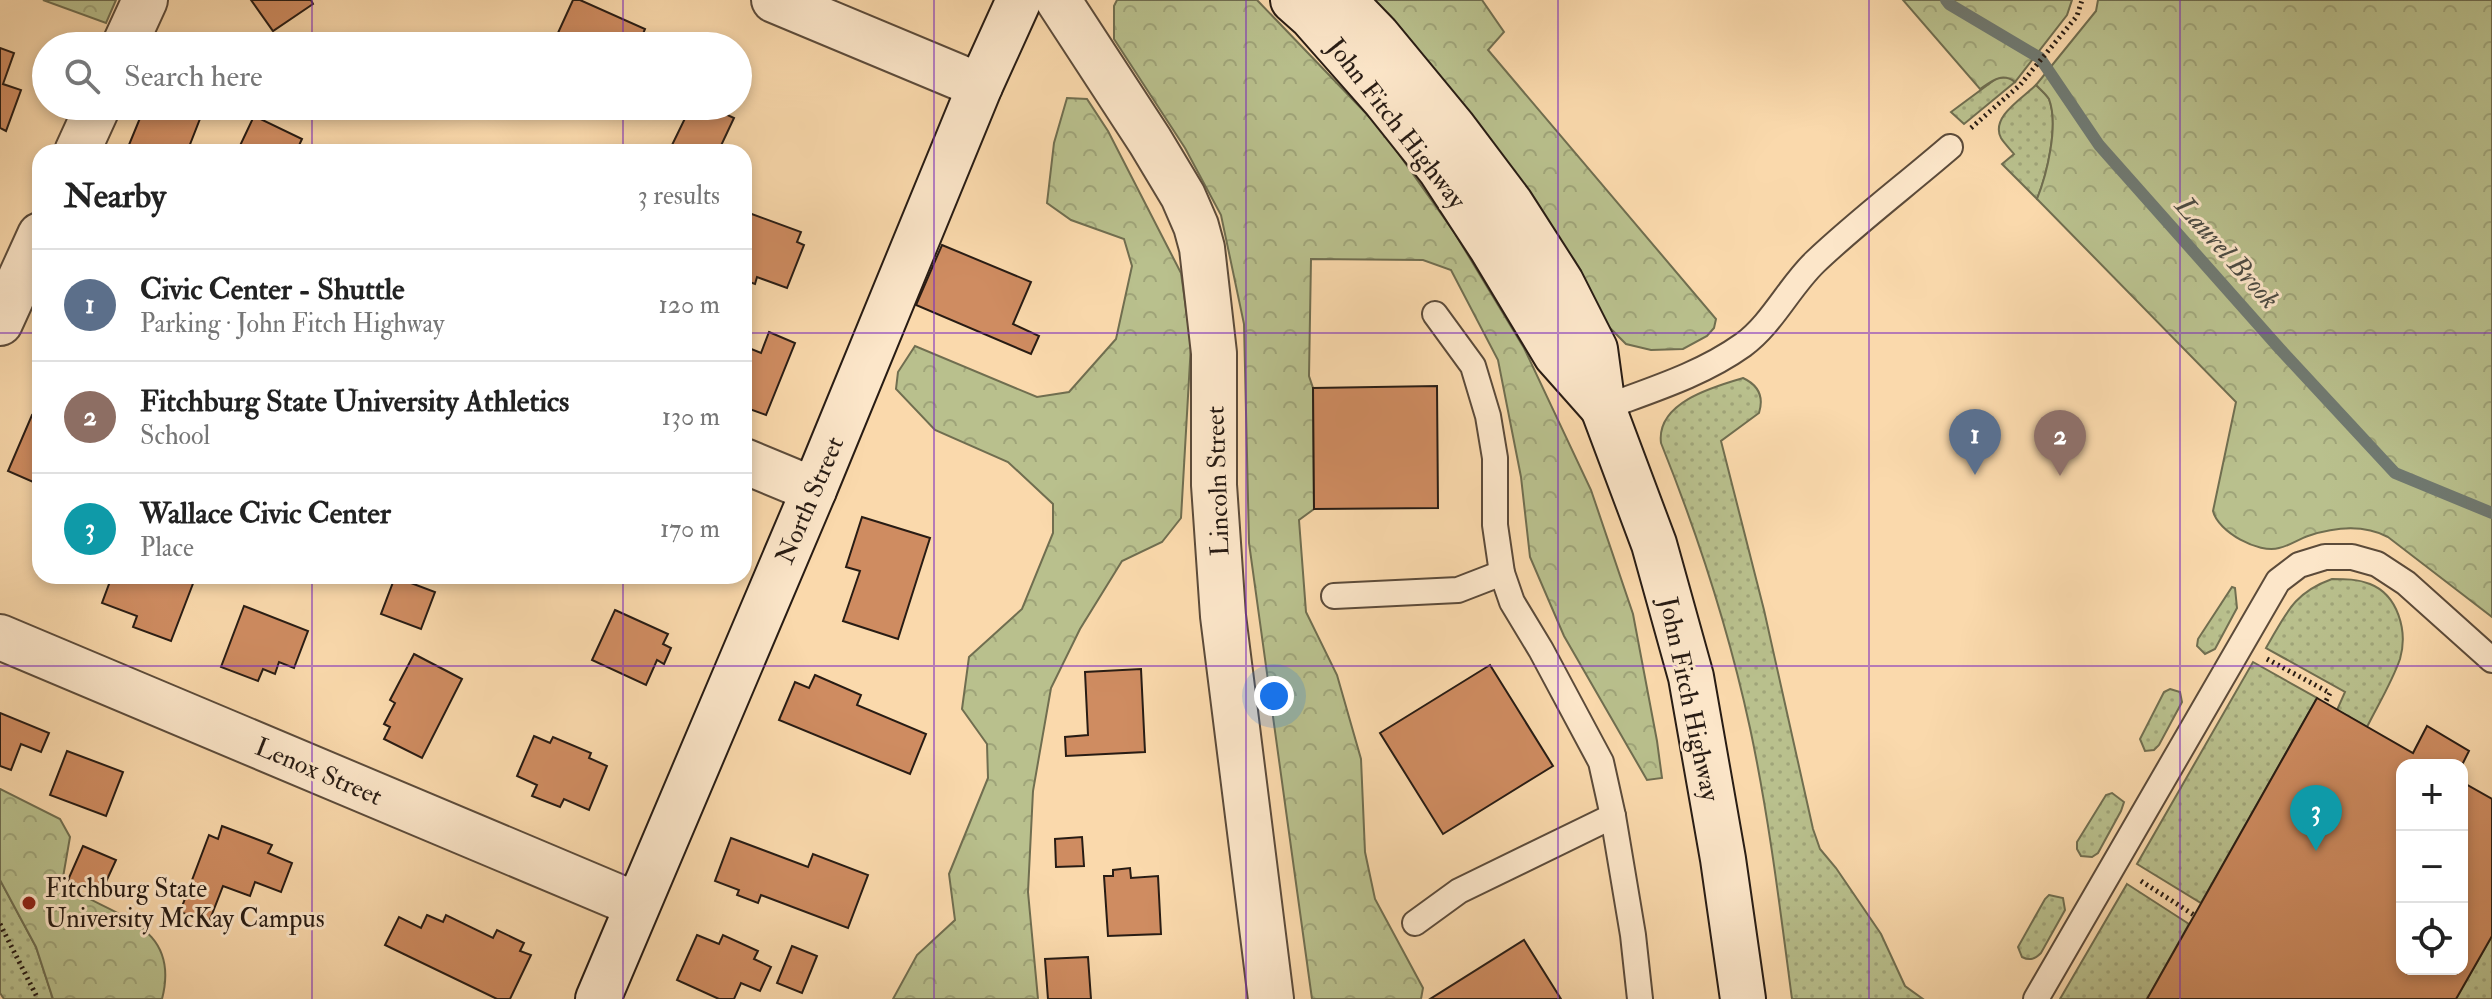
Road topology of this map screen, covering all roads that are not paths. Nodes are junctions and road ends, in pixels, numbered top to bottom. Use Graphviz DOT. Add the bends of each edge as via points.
graph roads {
  1 [pos="145,0"];
  2 [pos="774,0"];
  3 [pos="1019,0"];
  4 [pos="1058,0"];
  5 [pos="1293,0"];
  6 [pos="1343,0"];
  7 [pos="130,32"];
  8 [pos="980,86"];
  9 [pos="92,120"];
  10 [pos="81,144"];
  11 [pos="1950,147"];
  12 [pos="32,251"];
  13 [pos="2,313"];
  14 [pos="1435,314"];
  15 [pos="1603,408"];
  16 [pos="752,464"];
  17 [pos="814,490"];
  18 [pos="1502,573"];
  19 [pos="1334,596"];
  20 [pos="0,637"];
  21 [pos="2492,660"];
  22 [pos="1613,816"];
  23 [pos="637,905"];
  24 [pos="1415,923"];
  25 [pos="598,999"];
  26 [pos="1271,999"];
  27 [pos="1640,999"];
  28 [pos="1743,999"];
  29 [pos="2036,999"];
  1 -- 7 [label="street"];
  2 -- 8 [label="street"];
  3 -- 8 [label="street, North Street"];
  4 -- 26 [label="street, Lincoln Street" via="1183,196 1202,248 1214,353 1214,497 1223,616"];
  5 -- 15 [label="street, John Fitch Highway" via="1440,169 1556,355"];
  6 -- 15 [label="street, John Fitch Highway" via="1453,127 1561,282 1595,349"];
  8 -- 17 [label="street, North Street"];
  9 -- 10 [label="street"];
  11 -- 15 [label="lane" via="1816,261 1746,343 1707,367"];
  12 -- 13 [label="street"];
  14 -- 18 [label="lane" via="1473,366 1488,416"];
  15 -- 28 [label="street, John Fitch Highway" via="1654,544 1691,677"];
  16 -- 17 [label="street"];
  17 -- 23 [label="street, North Street"];
  18 -- 19 [label="lane" via="1458,590"];
  18 -- 22 [label="lane" via="1512,602 1601,762"];
  20 -- 23 [label="street, Lenox Street"];
  21 -- 29 [label="lane" via="2377,564 2325,557 2288,573 2278,581"];
  22 -- 24 [label="lane" via="1459,891"];
  22 -- 27 [label="lane"];
  23 -- 25 [label="street, North Street"];
}
